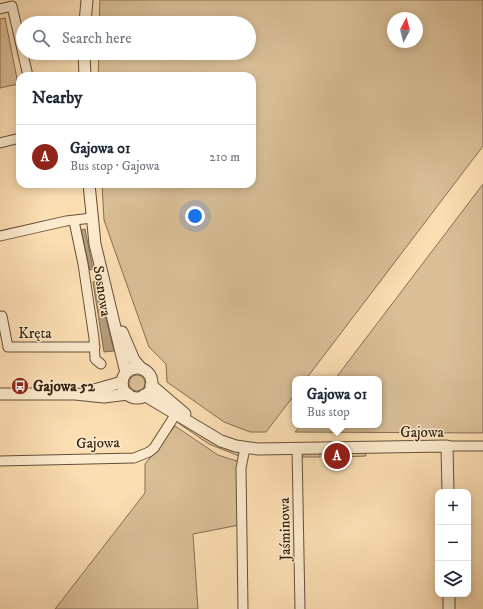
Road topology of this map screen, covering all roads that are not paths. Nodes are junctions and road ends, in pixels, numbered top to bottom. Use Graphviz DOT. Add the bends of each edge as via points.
graph roads {
  1 [pos="80,0"];
  2 [pos="87,0"];
  3 [pos="0,9"];
  4 [pos="81,16"];
  5 [pos="86,16"];
  6 [pos="16,24"];
  7 [pos="24,60"];
  8 [pos="84,60"];
  9 [pos="27,72"];
  10 [pos="85,72"];
  11 [pos="16,139"];
  12 [pos="0,143"];
  13 [pos="89,188"];
  14 [pos="92,218"];
  15 [pos="74,221"];
  16 [pos="0,236"];
  17 [pos="111,305"];
  18 [pos="2,316"];
  19 [pos="95,347"];
  20 [pos="101,364"];
  21 [pos="141,368"];
  22 [pos="124,377"];
  23 [pos="151,384"];
  24 [pos="0,394"];
  25 [pos="75,394"];
  26 [pos="128,394"];
  27 [pos="144,395"];
  28 [pos="178,412"];
  29 [pos="447,446"];
  30 [pos="483,446"];
  31 [pos="245,448"];
  32 [pos="297,448"];
  33 [pos="0,461"];
  34 [pos="448,489"];
  35 [pos="449,597"];
  36 [pos="243,609"];
  37 [pos="300,609"];
  38 [pos="450,609"];
  1 -- 4 [label="street"];
  2 -- 5 [label="street"];
  3 -- 6 [label="street" via="12,6"];
  7 -- 9 [label="street"];
  8 -- 10 [label="street"];
  11 -- 12 [label="street"];
  13 -- 14 [label="street, Sosnowa"];
  14 -- 15 [label="street"];
  14 -- 17 [label="street, Sosnowa" via="101,272"];
  15 -- 16 [label="street"];
  15 -- 19 [label="street, Sosnowa"];
  17 -- 21 [label="street, Sosnowa" via="134,360"];
  17 -- 22 [label="street, Sosnowa"];
  18 -- 19 [label="street, Kręta" via="8,347"];
  19 -- 20 [label="street, Sosnowa" via="95,359"];
  21 -- 22 [label="street" via="135,368"];
  21 -- 23 [label="street" via="149,375"];
  22 -- 25 [label="street" via="101,389"];
  22 -- 26 [label="street" via="123,389"];
  23 -- 27 [label="street" via="149,391"];
  23 -- 28 [label="street, Gajowa"];
  24 -- 25 [label="street"];
  25 -- 26 [label="street" via="104,397"];
  26 -- 27 [label="street" via="137,397"];
  27 -- 28 [label="street, Gajowa"];
  28 -- 31 [label="street, Gajowa" via="227,444"];
  28 -- 33 [label="street, Gajowa" via="154,448 134,458"];
  29 -- 30 [label="street, Gajowa"];
  29 -- 32 [label="street, Gajowa"];
  29 -- 34 [label="street"];
  31 -- 32 [label="street, Gajowa"];
  31 -- 36 [label="street" via="242,468"];
  32 -- 37 [label="street, Jaśminowa"];
  35 -- 38 [label="street"];
}
